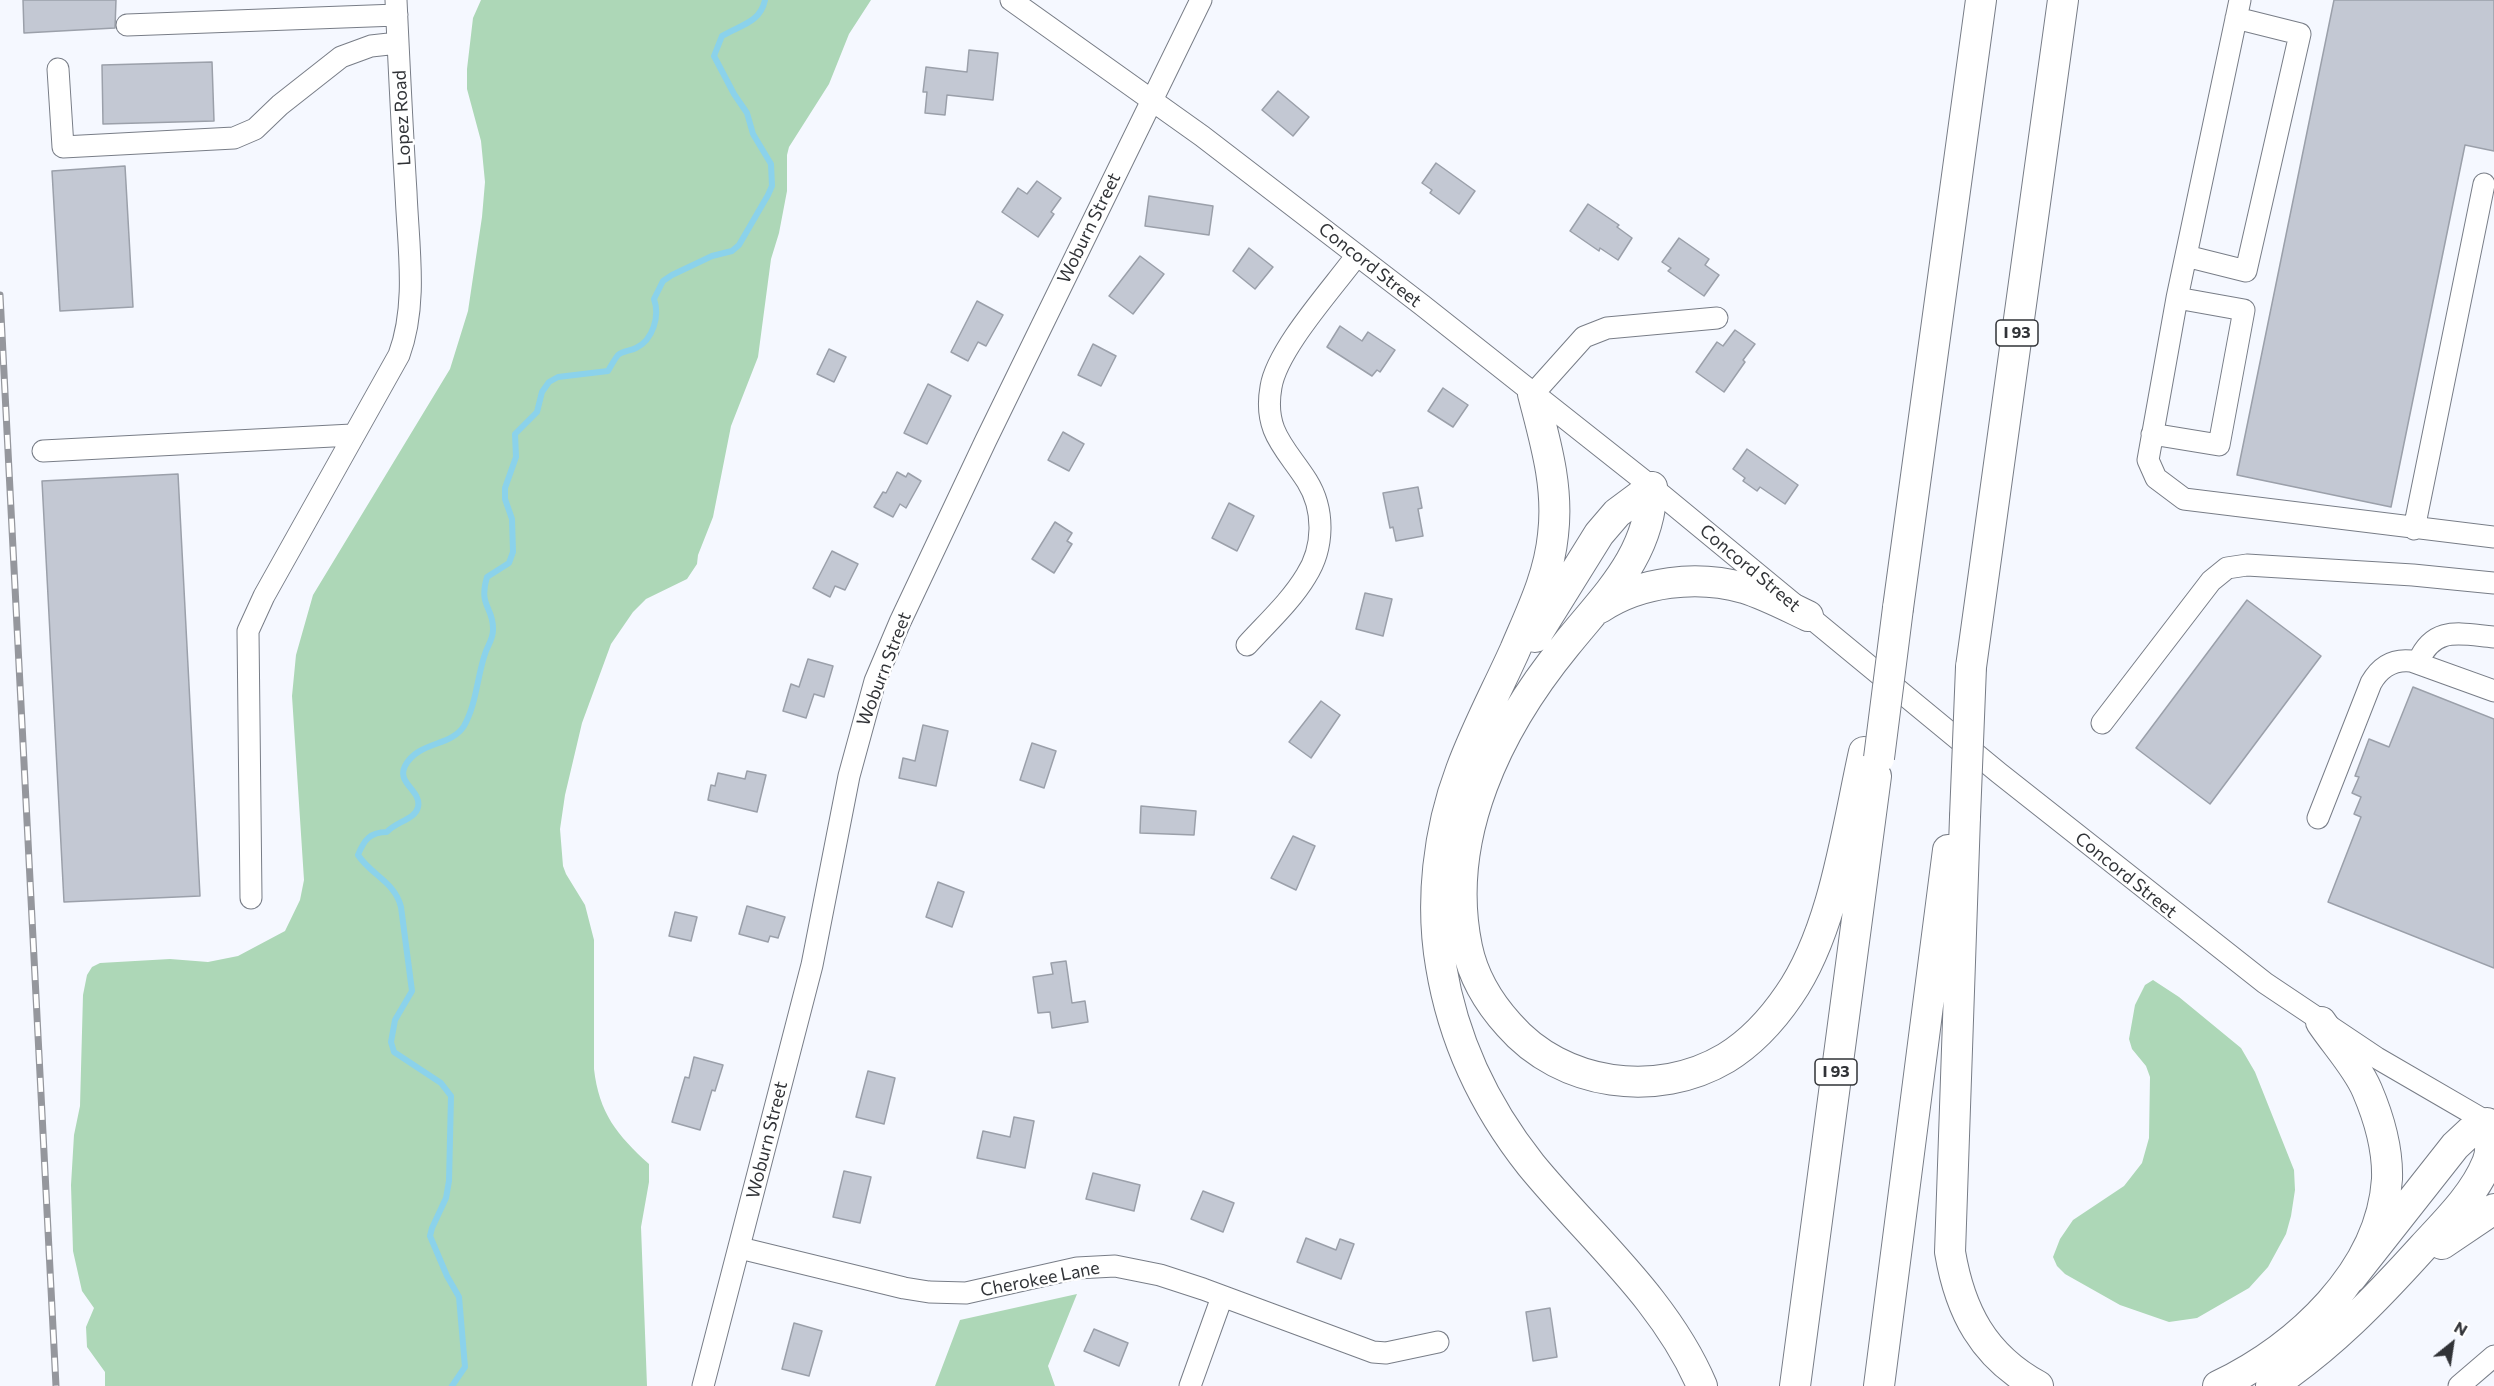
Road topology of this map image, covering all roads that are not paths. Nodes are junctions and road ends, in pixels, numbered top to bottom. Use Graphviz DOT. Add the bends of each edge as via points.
graph roads {
  1 [pos="1011,0"];
  2 [pos="1201,0"];
  3 [pos="1981,0"];
  4 [pos="2063,0"];
  5 [pos="396,8"];
  6 [pos="2238,9"];
  7 [pos="127,25"];
  8 [pos="398,43"];
  9 [pos="58,69"];
  10 [pos="1152,99"];
  11 [pos="2484,184"];
  12 [pos="1357,255"];
  13 [pos="2186,256"];
  14 [pos="2177,298"];
  15 [pos="1717,318"];
  16 [pos="1533,394"];
  17 [pos="2152,434"];
  18 [pos="352,435"];
  19 [pos="42,451"];
  20 [pos="1652,487"];
  21 [pos="2414,529"];
  22 [pos="2494,537"];
  23 [pos="2494,583"];
  24 [pos="1595,611"];
  25 [pos="1808,616"];
  26 [pos="2494,637"];
  27 [pos="1247,645"];
  28 [pos="2418,662"];
  29 [pos="2494,691"];
  30 [pos="1492,702"];
  31 [pos="2102,723"];
  32 [pos="1871,755"];
  33 [pos="1960,811"];
  34 [pos="2318,818"];
  35 [pos="251,898"];
  36 [pos="2321,1022"];
  37 [pos="2491,1124"];
  38 [pos="2494,1209"];
  39 [pos="740,1248"];
  40 [pos="2351,1278"];
  41 [pos="2380,1295"];
  42 [pos="1222,1297"];
  43 [pos="1438,1342"];
  44 [pos="2494,1356"];
  45 [pos="703,1386"];
  46 [pos="1190,1386"];
  47 [pos="1702,1386"];
  48 [pos="1795,1386"];
  49 [pos="1879,1386"];
  50 [pos="2038,1386"];
  51 [pos="2218,1386"];
  52 [pos="2271,1386"];
  53 [pos="2459,1386"];
  1 -- 10 [label="street, Concord Street"];
  2 -- 10 [label="street, Woburn Street"];
  3 -- 32 [label="highway, bridge" via="1898,608"];
  4 -- 33 [label="highway, I 93, bridge" via="1971,667"];
  5 -- 7 [label="street"];
  5 -- 8 [label="street, Lopez Road"];
  6 -- 13 [label="street"];
  6 -- 13 [label="street" via="2300,34 2246,271"];
  8 -- 9 [label="street" via="371,46 341,57 255,129 234,138 63,147"];
  8 -- 18 [label="street, Lopez Road" via="410,311 399,355"];
  10 -- 12 [label="street, Concord Street"];
  10 -- 39 [label="street, Woburn Street" via="923,572 875,681 849,776 812,965"];
  11 -- 21 [label="street"];
  12 -- 16 [label="street, Concord Street"];
  12 -- 27 [label="street" via="1287,349 1275,372 1269,398 1272,425 1283,450 1314,494 1320,537 1306,577"];
  13 -- 14 [label="street"];
  14 -- 17 [label="street"];
  14 -- 17 [label="street" via="2244,310 2219,445"];
  15 -- 16 [label="street" via="1595,331 1584,337"];
  16 -- 20 [label="street, Concord Street"];
  16 -- 30 [label="highway" via="1552,474 1553,535 1540,590"];
  17 -- 21 [label="street" via="2148,460 2156,478 2184,499"];
  18 -- 19 [label="street"];
  18 -- 35 [label="street, Lopez Road" via="248,631"];
  20 -- 24 [label="highway" via="1644,534"];
  20 -- 25 [label="street, Concord Street"];
  20 -- 30 [label="highway" via="1617,513 1599,534"];
  21 -- 22 [label="street"];
  23 -- 31 [label="street" via="2247,565 2227,568 2211,581"];
  24 -- 25 [label="highway" via="1641,589 1698,581 1746,589"];
  24 -- 32 [label="highway" via="1537,682 1499,746 1475,810 1462,902 1466,940 1483,988 1515,1032 1557,1062 1601,1078 1659,1081 1715,1064 1762,1029 1804,971 1818,937"];
  25 -- 36 [label="street, Concord Street" via="2168,908"];
  26 -- 28 [label="street" via="2448,634 2426,646"];
  28 -- 29 [label="street"];
  28 -- 34 [label="street" via="2397,661 2375,677"];
  30 -- 47 [label="highway" via="1460,774 1444,828 1438,872 1438,940 1453,1019 1478,1082 1506,1130 1666,1320"];
  32 -- 48 [label="highway, I 93"];
  33 -- 49 [label="highway, I 93"];
  33 -- 50 [label="highway" via="1950,1252 1958,1293 1979,1334 2009,1366"];
  36 -- 37 [label="street, Concord Street"];
  36 -- 40 [label="highway" via="2366,1087 2386,1156 2379,1219"];
  37 -- 40 [label="highway" via="2470,1132 2454,1146"];
  37 -- 41 [label="highway" via="2489,1155 2478,1180"];
  38 -- 41 [label="highway"];
  39 -- 42 [label="street, Cherokee Lane" via="929,1292 966,1293 1077,1268 1115,1266 1160,1275"];
  39 -- 45 [label="street, Woburn Street"];
  40 -- 51 [label="highway" via="2291,1339"];
  41 -- 52 [label="highway" via="2342,1332"];
  42 -- 43 [label="street, Cherokee Lane" via="1373,1352"];
  42 -- 46 [label="street"];
  44 -- 53 [label="street"];
}
